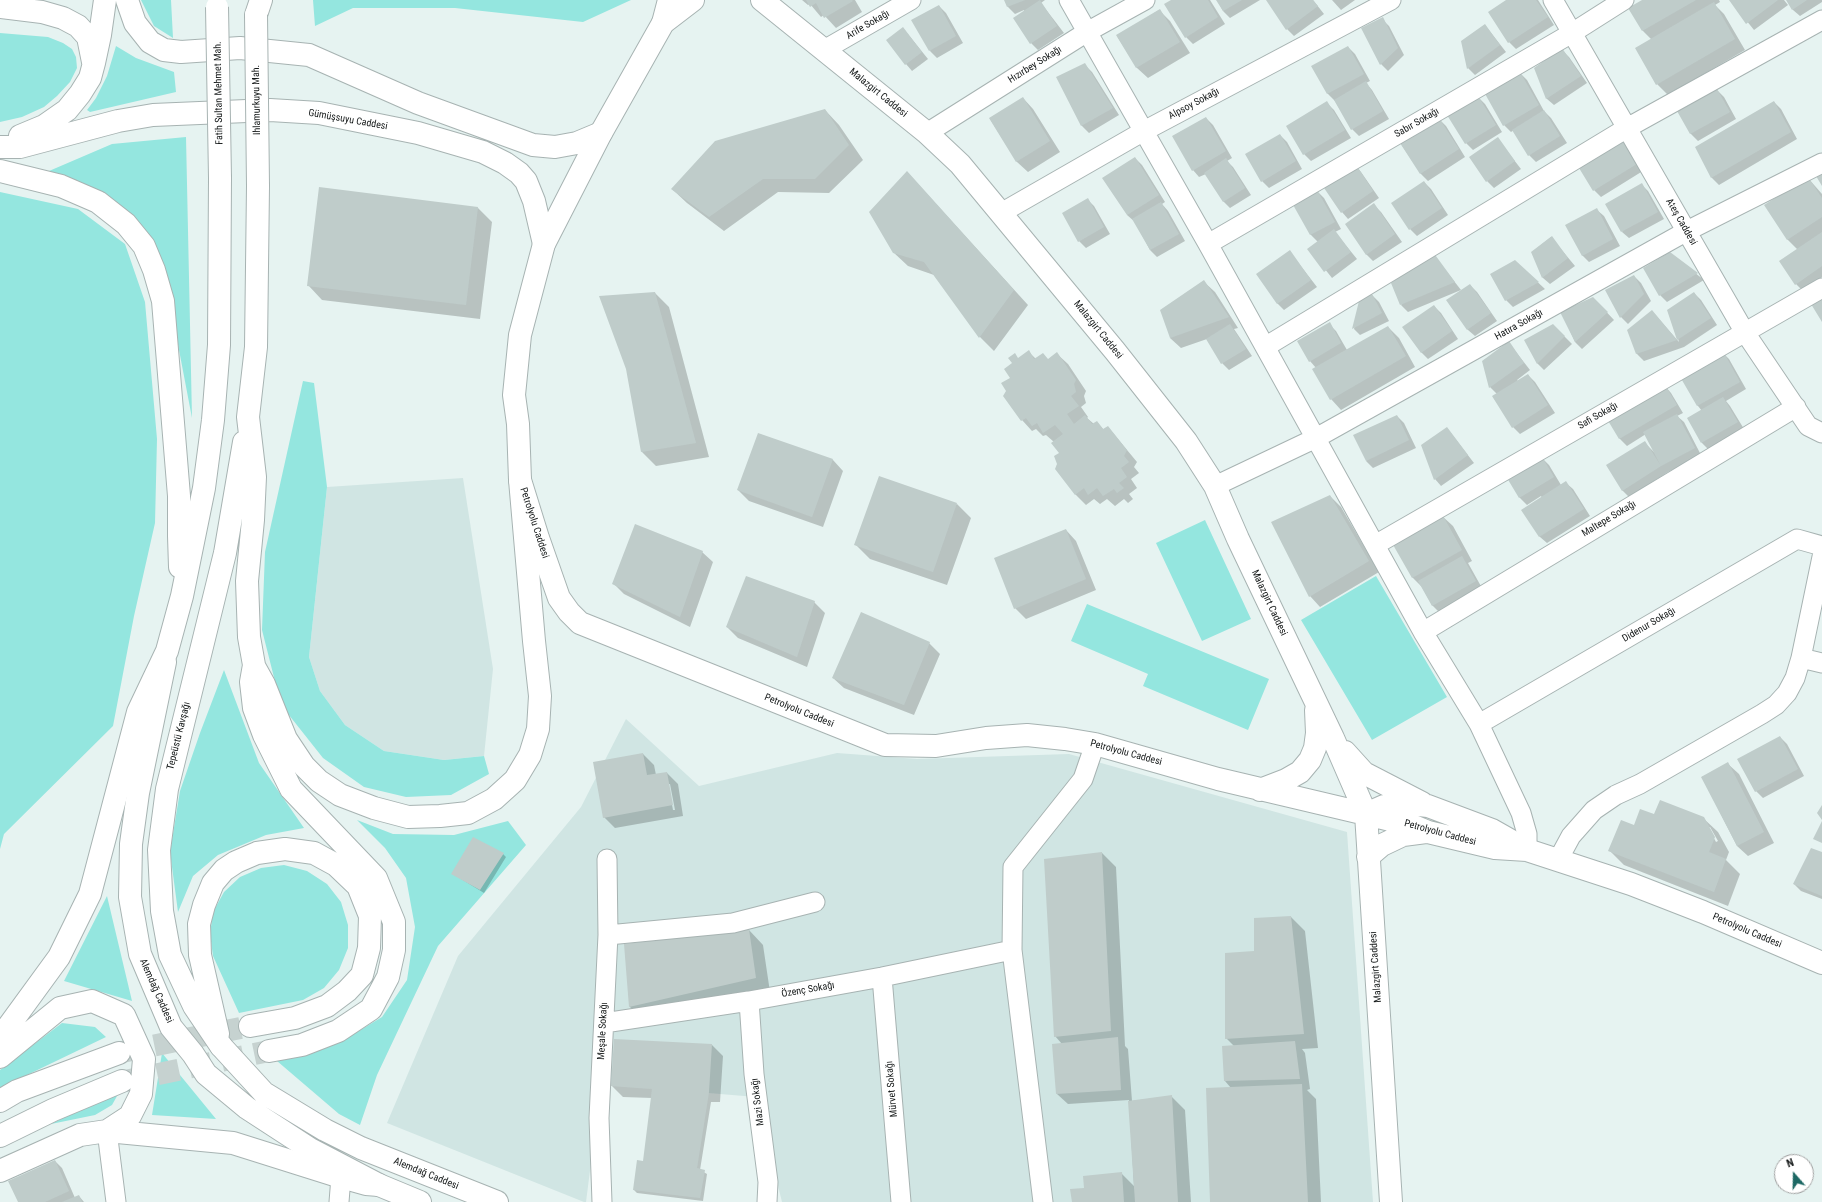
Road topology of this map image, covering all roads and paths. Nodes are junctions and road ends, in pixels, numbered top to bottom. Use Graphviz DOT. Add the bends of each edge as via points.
graph roads {
  1 [pos="105,0"];
  2 [pos="127,0"];
  3 [pos="670,0"];
  4 [pos="693,0"];
  5 [pos="762,0"];
  6 [pos="911,0"];
  7 [pos="1069,0"];
  8 [pos="1145,0"];
  9 [pos="1390,0"];
  10 [pos="1553,0"];
  11 [pos="1624,0"];
  12 [pos="217,4"];
  13 [pos="258,5"];
  14 [pos="50,6"];
  15 [pos="0,7"];
  16 [pos="1822,20"];
  17 [pos="663,22"];
  18 [pos="1087,32"];
  19 [pos="1572,33"];
  20 [pos="824,50"];
  21 [pos="94,63"];
  22 [pos="1627,128"];
  23 [pos="1144,131"];
  24 [pos="601,133"];
  25 [pos="927,133"];
  26 [pos="0,142"];
  27 [pos="0,147"];
  28 [pos="1822,163"];
  29 [pos="0,171"];
  30 [pos="1001,213"];
  31 [pos="1687,231"];
  32 [pos="544,244"];
  33 [pos="1208,244"];
  34 [pos="1822,288"];
  35 [pos="1744,331"];
  36 [pos="1265,347"];
  37 [pos="1796,407"];
  38 [pos="248,417"];
  39 [pos="1822,433"];
  40 [pos="1316,438"];
  41 [pos="520,480"];
  42 [pos="1215,486"];
  43 [pos="1375,545"];
  44 [pos="1822,546"];
  45 [pos="1822,557"];
  46 [pos="182,596"];
  47 [pos="1423,632"];
  48 [pos="167,651"];
  49 [pos="1801,658"];
  50 [pos="1822,663"];
  51 [pos="254,665"];
  52 [pos="1315,703"];
  53 [pos="1479,724"];
  54 [pos="1333,738"];
  55 [pos="1095,744"];
  56 [pos="1260,790"];
  57 [pos="1428,806"];
  58 [pos="1366,814"];
  59 [pos="1428,832"];
  60 [pos="1527,850"];
  61 [pos="1368,857"];
  62 [pos="607,859"];
  63 [pos="1558,860"];
  64 [pos="815,902"];
  65 [pos="608,935"];
  66 [pos="1012,950"];
  67 [pos="1822,963"];
  68 [pos="882,977"];
  69 [pos="749,1001"];
  70 [pos="604,1023"];
  71 [pos="250,1026"];
  72 [pos="0,1038"];
  73 [pos="221,1046"];
  74 [pos="269,1051"];
  75 [pos="119,1053"];
  76 [pos="0,1057"];
  77 [pos="122,1081"];
  78 [pos="0,1101"];
  79 [pos="106,1130"];
  80 [pos="0,1136"];
  81 [pos="0,1171"];
  82 [pos="341,1177"];
  83 [pos="379,1184"];
  84 [pos="116,1202"];
  85 [pos="339,1202"];
  86 [pos="420,1202"];
  87 [pos="497,1202"];
  88 [pos="602,1202"];
  89 [pos="767,1202"];
  90 [pos="901,1202"];
  91 [pos="1043,1202"];
  92 [pos="1391,1202"];
  1 -- 21 [label="main road"];
  2 -- 24 [label="main road" via="135,23 150,42 164,50 181,52 240,48 309,55 418,103 533,145 555,147 577,143"];
  3 -- 17 [label="main road"];
  4 -- 17 [label="main road"];
  5 -- 20 [label="main road, Malazgirt Caddesi"];
  6 -- 20 [label="street, Arife Sokağı"];
  7 -- 18 [label="street"];
  8 -- 18 [label="street, Hızırbey Sokağı"];
  9 -- 23 [label="street, Alpsoy Sokağı"];
  10 -- 19 [label="street, Ateş Caddesi"];
  11 -- 19 [label="street, Sabır Sokağı"];
  12 -- 46 [label="main road, Fatih Sultan Mehmet Mah., bridge" via="219,345 204,488"];
  13 -- 38 [label="main road, Ihlamurkuyu Mah., bridge" via="256,346"];
  14 -- 15 [label="main road"];
  14 -- 21 [label="main road" via="63,18 78,26 88,37"];
  16 -- 22 [label="street"];
  17 -- 24 [label="main road"];
  18 -- 23 [label="street"];
  18 -- 25 [label="street, Hızırbey Sokağı"];
  19 -- 22 [label="street, Ateş Caddesi"];
  19 -- 33 [label="street, Sabır Sokağı"];
  20 -- 25 [label="main road, Malazgirt Caddesi"];
  21 -- 26 [label="main road" via="90,78 67,110 44,126"];
  22 -- 31 [label="street, Ateş Caddesi"];
  22 -- 36 [label="street"];
  23 -- 30 [label="street, Alpsoy Sokağı"];
  23 -- 33 [label="street"];
  24 -- 32 [label="main road"];
  25 -- 30 [label="main road, Malazgirt Caddesi" via="960,164"];
  27 -- 32 [label="main road, Gümüşsuyu Caddesi" via="20,147 118,121 153,115 270,110 319,113 418,133 483,152 506,163 526,181 534,201"];
  28 -- 31 [label="street, Hatıra Sokağı"];
  29 -- 46 [label="main road" via="60,186 98,202 126,224 144,246 163,301 180,496"];
  30 -- 42 [label="main road, Malazgirt Caddesi" via="1181,435"];
  31 -- 35 [label="street, Ateş Caddesi"];
  31 -- 40 [label="street, Hatıra Sokağı"];
  32 -- 41 [label="main road" via="520,335 514,395"];
  33 -- 36 [label="street"];
  34 -- 35 [label="street, Safi Sokağı"];
  35 -- 37 [label="street, Ateş Caddesi"];
  35 -- 43 [label="street, Safi Sokağı"];
  36 -- 40 [label="street"];
  37 -- 39 [label="street, Ateş Caddesi" via="1808,426"];
  37 -- 47 [label="street, Maltepe Sokağı"];
  38 -- 51 [label="main road" via="255,477 247,581 249,637"];
  38 -- 73 [label="main road, Tepeüstü Kavşağı" via="225,553 175,751 158,850 162,911 170,955 194,1006"];
  40 -- 42 [label="street, Hatıra Sokağı"];
  40 -- 43 [label="street"];
  41 -- 51 [label="main road" via="540,696 538,729 530,755 515,780 494,799 468,813 408,817 340,795 319,782 304,766 286,739"];
  41 -- 55 [label="main road, Petrolyolu Caddesi" via="559,598 580,622 885,745 936,746 1027,735"];
  42 -- 52 [label="main road, Malazgirt Caddesi"];
  43 -- 47 [label="street"];
  44 -- 53 [label="street, Didenur Sokağı" via="1797,539"];
  45 -- 49 [label="street"];
  46 -- 48 [label="main road"];
  47 -- 53 [label="street"];
  48 -- 72 [label="main road" via="138,712 90,894 59,957"];
  48 -- 83 [label="main road, Alemdağ Caddesi" via="138,793 131,844 130,897 140,954 171,1027 206,1074 247,1108 310,1150"];
  49 -- 50 [label="street"];
  49 -- 63 [label="street" via="1795,678 1787,693 1776,705 1594,810 1571,836"];
  51 -- 74 [label="main road" via="251,682 254,708 264,736 291,789 376,878 394,922 394,950 388,977 371,1009 338,1031 302,1045"];
  52 -- 54 [label="main road, Malazgirt Caddesi"];
  52 -- 56 [label="main road" via="1317,733 1310,760 1300,772"];
  53 -- 60 [label="street" via="1521,813 1527,834"];
  54 -- 57 [label="main road, Malazgirt Caddesi" via="1364,773"];
  54 -- 58 [label="main road, Malazgirt Caddesi"];
  55 -- 56 [label="main road, Petrolyolu Caddesi"];
  55 -- 66 [label="street" via="1083,780 1013,867"];
  56 -- 58 [label="main road, Petrolyolu Caddesi"];
  57 -- 58 [label="main road" via="1403,803 1384,806"];
  57 -- 60 [label="main road" via="1492,830"];
  58 -- 59 [label="main road, Petrolyolu Caddesi"];
  58 -- 61 [label="main road, Malazgirt Caddesi"];
  59 -- 60 [label="main road, Petrolyolu Caddesi" via="1495,848"];
  59 -- 61 [label="main road" via="1403,834 1382,845"];
  60 -- 63 [label="main road, Petrolyolu Caddesi"];
  61 -- 92 [label="main road, Malazgirt Caddesi"];
  62 -- 65 [label="street, Meşale Sokağı"];
  63 -- 67 [label="main road, Petrolyolu Caddesi" via="1660,895"];
  64 -- 65 [label="street" via="733,923"];
  65 -- 70 [label="street, Meşale Sokağı"];
  66 -- 68 [label="street, Özenç Sokağı"];
  66 -- 91 [label="street"];
  68 -- 69 [label="street, Özenç Sokağı"];
  68 -- 90 [label="street, Mürvet Sokağı"];
  69 -- 70 [label="street, Özenç Sokağı"];
  69 -- 89 [label="street, Mazi Sokağı" via="754,1074 768,1182"];
  70 -- 88 [label="street, Meşale Sokağı" via="599,1118"];
  71 -- 73 [label="main road" via="295,1018 327,1006 347,991 362,975 369,948 370,916 358,886 336,865 314,853 285,849 257,853 224,870 213,883 199,924 200,955"];
  73 -- 87 [label="main road, Alemdağ Caddesi" via="264,1093 325,1130 361,1148"];
  75 -- 78 [label="main road" via="17,1091"];
  76 -- 79 [label="main road" via="60,1008 92,1001 124,1015 144,1059 141,1094 130,1116"];
  77 -- 80 [label="main road"];
  79 -- 81 [label="main road" via="80,1135"];
  79 -- 82 [label="main road" via="233,1142"];
  79 -- 84 [label="street"];
  82 -- 83 [label="main road" via="366,1184"];
  82 -- 85 [label="street"];
  83 -- 86 [label="main road, Alemdağ Caddesi"];
}
